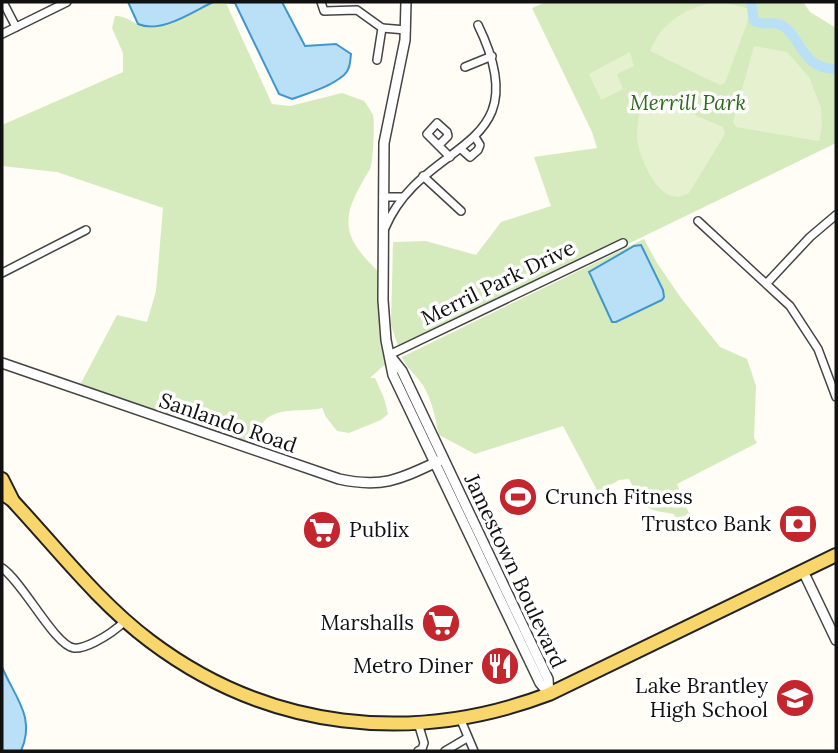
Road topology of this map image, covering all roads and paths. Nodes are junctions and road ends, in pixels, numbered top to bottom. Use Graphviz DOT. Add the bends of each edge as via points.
graph roads {
  1 [pos="4,2"];
  2 [pos="67,2"];
  3 [pos="321,2"];
  4 [pos="406,2"];
  5 [pos="478,25"];
  6 [pos="16,27"];
  7 [pos="382,29"];
  8 [pos="406,30"];
  9 [pos="2,34"];
  10 [pos="492,56"];
  11 [pos="377,60"];
  12 [pos="465,67"];
  13 [pos="475,137"];
  14 [pos="439,145"];
  15 [pos="461,149"];
  16 [pos="450,157"];
  17 [pos="423,176"];
  18 [pos="383,197"];
  19 [pos="403,197"];
  20 [pos="461,211"];
  21 [pos="836,215"];
  22 [pos="698,221"];
  23 [pos="86,230"];
  24 [pos="384,232"];
  25 [pos="623,243"];
  26 [pos="2,273"];
  27 [pos="767,283"];
  28 [pos="389,355"];
  29 [pos="2,363"];
  30 [pos="836,397"];
  31 [pos="439,461"];
  32 [pos="2,480"];
  33 [pos="7,496"];
  34 [pos="836,555"];
  35 [pos="2,568"];
  36 [pos="803,571"];
  37 [pos="126,620"];
  38 [pos="836,640"];
  39 [pos="549,694"];
  40 [pos="460,718"];
  41 [pos="418,723"];
  42 [pos="467,738"];
  43 [pos="418,751"];
  44 [pos="445,751"];
  45 [pos="474,751"];
  1 -- 6 [label="street"];
  2 -- 6 [label="street"];
  3 -- 7 [label="street" via="324,11 357,10"];
  4 -- 8 [label="street, Jamestown Boulevard"];
  5 -- 10 [label="street"];
  6 -- 9 [label="street"];
  7 -- 8 [label="street"];
  7 -- 11 [label="street"];
  8 -- 18 [label="street, Jamestown Boulevard" via="384,143"];
  10 -- 12 [label="street"];
  10 -- 13 [label="street" via="498,87 494,106"];
  13 -- 15 [label="street"];
  13 -- 15 [label="street" via="480,145 470,157"];
  14 -- 14 [label="street" via="427,134 438,123 448,138"];
  14 -- 16 [label="street"];
  15 -- 16 [label="street"];
  16 -- 17 [label="street"];
  17 -- 19 [label="street"];
  17 -- 20 [label="street"];
  18 -- 19 [label="street"];
  18 -- 24 [label="street, Jamestown Boulevard"];
  19 -- 24 [label="street"];
  21 -- 27 [label="street"];
  22 -- 27 [label="street"];
  23 -- 26 [label="street"];
  24 -- 28 [label="street, Jamestown Boulevard" via="383,300"];
  25 -- 28 [label="street, Merril Park Drive"];
  27 -- 30 [label="street" via="790,306 813,341"];
  28 -- 31 [label="street, Jamestown Boulevard" via="402,371"];
  29 -- 31 [label="street, Sanlando Road" via="339,479 387,482"];
  31 -- 39 [label="street, Jamestown Boulevard" via="548,679"];
  32 -- 33 [label="main road"];
  33 -- 37 [label="main road"];
  34 -- 36 [label="main road"];
  35 -- 37 [label="street" via="60,640 73,649 110,635"];
  36 -- 38 [label="street"];
  36 -- 39 [label="main road"];
  37 -- 41 [label="main road" via="182,663 253,698 333,719"];
  39 -- 40 [label="main road"];
  40 -- 41 [label="main road"];
  40 -- 42 [label="street"];
  41 -- 43 [label="street" via="424,743"];
  42 -- 44 [label="street"];
  42 -- 45 [label="street"];
}
